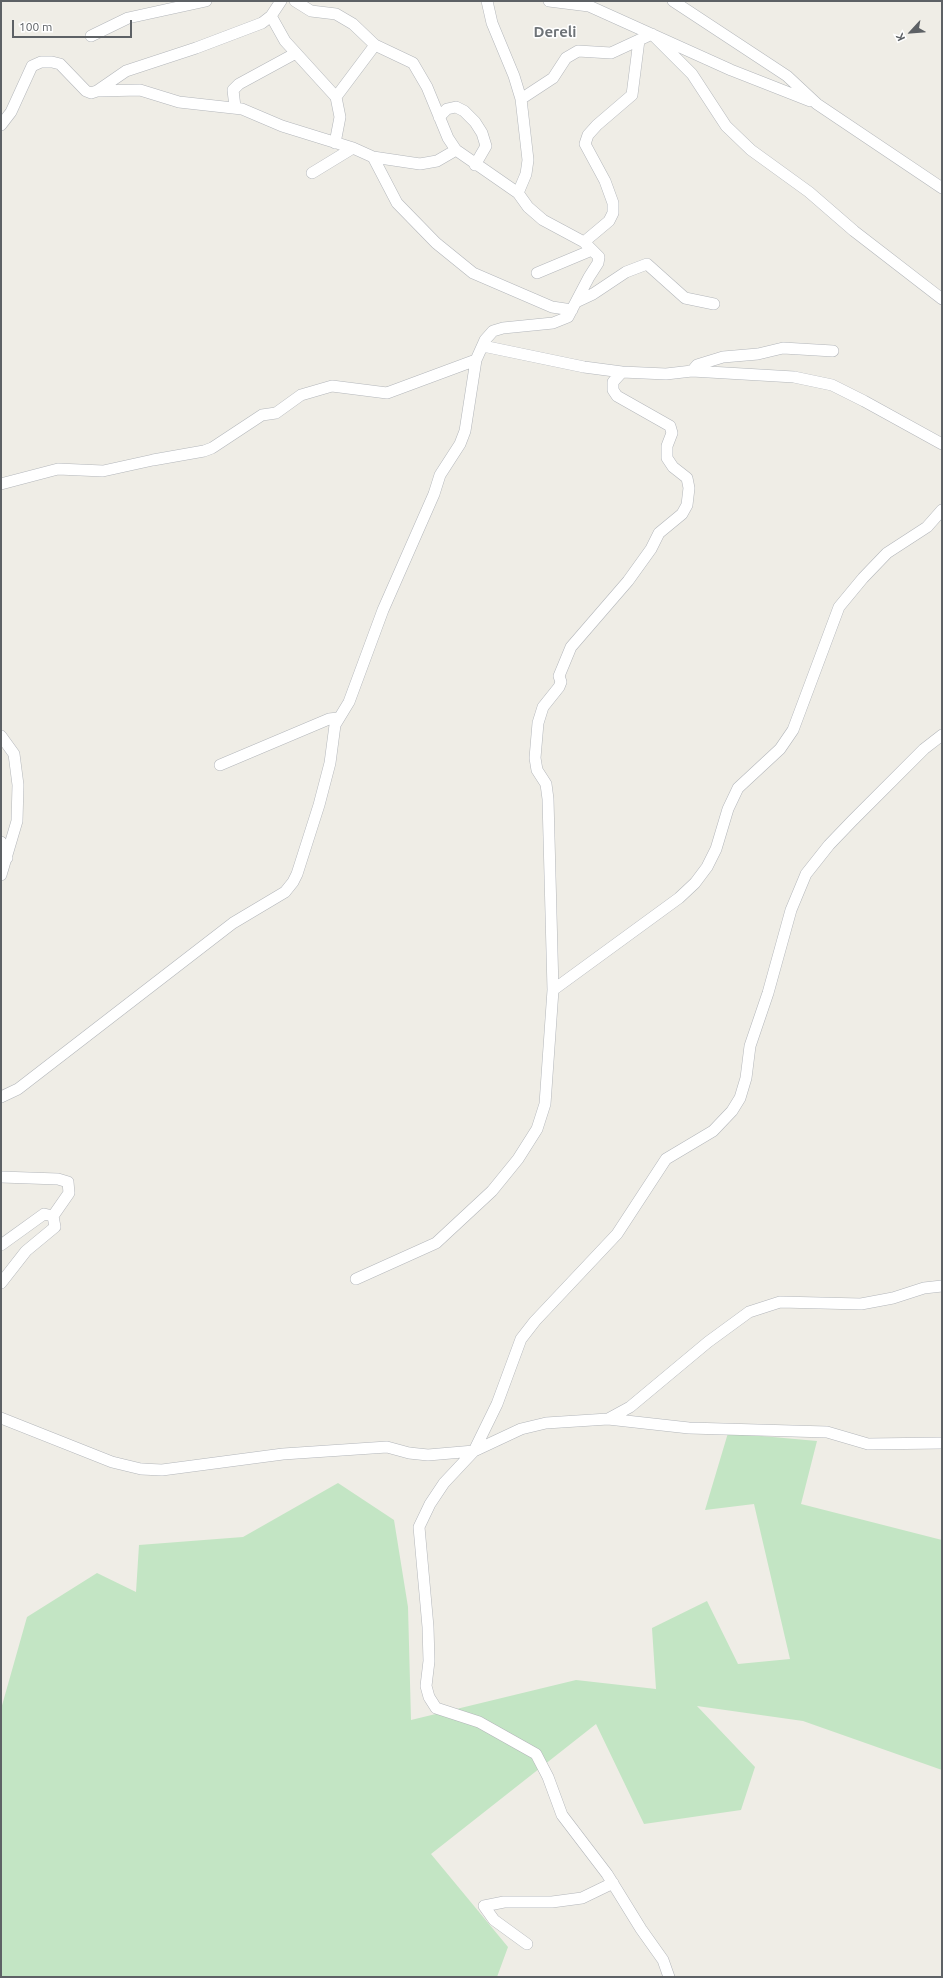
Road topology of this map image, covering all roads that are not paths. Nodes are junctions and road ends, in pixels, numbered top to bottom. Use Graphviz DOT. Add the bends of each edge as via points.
graph roads {
  1 [pos="206,1"];
  2 [pos="281,1"];
  3 [pos="297,1"];
  4 [pos="487,1"];
  5 [pos="549,1"];
  6 [pos="673,1"];
  7 [pos="271,16"];
  8 [pos="652,34"];
  9 [pos="91,36"];
  10 [pos="639,40"];
  11 [pos="374,45"];
  12 [pos="296,53"];
  13 [pos="97,91"];
  14 [pos="336,97"];
  15 [pos="521,99"];
  16 [pos="816,104"];
  17 [pos="235,108"];
  18 [pos="439,117"];
  19 [pos="1,125"];
  20 [pos="335,142"];
  21 [pos="353,148"];
  22 [pos="456,150"];
  23 [pos="373,157"];
  24 [pos="475,164"];
  25 [pos="312,173"];
  26 [pos="942,188"];
  27 [pos="518,193"];
  28 [pos="588,246"];
  29 [pos="537,273"];
  30 [pos="942,299"];
  31 [pos="714,304"];
  32 [pos="574,306"];
  33 [pos="483,346"];
  34 [pos="833,351"];
  35 [pos="476,360"];
  36 [pos="622,372"];
  37 [pos="692,372"];
  38 [pos="942,444"];
  39 [pos="1,484"];
  40 [pos="942,510"];
  41 [pos="338,718"];
  42 [pos="942,735"];
  43 [pos="1,736"];
  44 [pos="220,764"];
  45 [pos="1,842"];
  46 [pos="7,858"];
  47 [pos="1,875"];
  48 [pos="552,990"];
  49 [pos="1,1097"];
  50 [pos="1,1178"];
  51 [pos="53,1216"];
  52 [pos="1,1245"];
  53 [pos="356,1278"];
  54 [pos="1,1283"];
  55 [pos="942,1286"];
  56 [pos="1,1418"];
  57 [pos="608,1419"];
  58 [pos="942,1443"];
  59 [pos="474,1451"];
  60 [pos="612,1883"];
  61 [pos="527,1944"];
  62 [pos="669,1977"];
  1 -- 9 [label="street" via="128,18"];
  2 -- 7 [label="street"];
  3 -- 11 [label="street" via="311,11 336,14 353,24"];
  4 -- 15 [label="street" via="492,23"];
  5 -- 8 [label="street" via="589,6"];
  6 -- 16 [label="street" via="787,76"];
  7 -- 12 [label="street" via="285,41"];
  7 -- 13 [label="street" via="262,23 126,71"];
  8 -- 10 [label="street"];
  8 -- 16 [label="street" via="731,70"];
  8 -- 30 [label="street" via="692,74 726,126 751,150 809,192 854,231"];
  10 -- 15 [label="street" via="611,53 578,51 566,58 553,78"];
  10 -- 28 [label="street" via="632,95 597,125 588,135 585,144 605,181 613,203 609,221"];
  11 -- 14 [label="street"];
  11 -- 18 [label="street" via="413,63 427,87"];
  12 -- 14 [label="street"];
  12 -- 17 [label="street" via="232,90"];
  13 -- 17 [label="street" via="140,90 179,102"];
  13 -- 19 [label="street" via="86,91 60,64 41,62 32,66 11,112"];
  14 -- 20 [label="street" via="340,116"];
  15 -- 27 [label="street" via="528,160 526,174"];
  16 -- 26 [label="street"];
  17 -- 20 [label="street"];
  18 -- 22 [label="street"];
  18 -- 24 [label="street" via="447,109 456,107 475,122 486,146"];
  20 -- 21 [label="street"];
  21 -- 23 [label="street"];
  21 -- 25 [label="street"];
  22 -- 23 [label="street" via="437,161 420,164"];
  22 -- 24 [label="street"];
  23 -- 32 [label="street" via="397,203 436,243 473,273 552,307"];
  24 -- 27 [label="street"];
  27 -- 28 [label="street" via="528,207 543,220"];
  28 -- 29 [label="street"];
  28 -- 32 [label="street" via="599,257 598,263"];
  31 -- 32 [label="street" via="684,298 647,264 626,272"];
  32 -- 33 [label="street" via="568,317 553,323 493,331 486,337"];
  33 -- 35 [label="street"];
  33 -- 36 [label="street" via="584,367"];
  34 -- 37 [label="street" via="783,348 758,354 723,357 697,365"];
  35 -- 39 [label="street" via="387,393 332,386 301,395 276,413 262,415 204,451 103,471 58,469"];
  35 -- 41 [label="street" via="465,431 460,444 440,475 383,610 349,702"];
  36 -- 37 [label="street"];
  36 -- 48 [label="street" via="613,382 613,390 617,396 670,426 672,433 667,446 667,458 673,467 687,478 689,488 687,505 682,514 659,532 651,549 628,581 571,647 559,676 559,687 543,707 538,723 535,758 537,770 546,784 548,800"];
  37 -- 38 [label="street" via="794,377 832,385"];
  40 -- 48 [label="street" via="927,527 887,553 839,607 793,730 780,749 738,788 728,809 716,849 707,867 695,882 679,898"];
  41 -- 44 [label="street" via="329,719"];
  41 -- 49 [label="street" via="319,805 297,874 285,892 233,923 18,1089"];
  42 -- 59 [label="street" via="924,749 852,821 806,874 791,910 750,1046 746,1078 740,1098 732,1111 713,1130 666,1159 618,1234 535,1320 521,1339 497,1404"];
  43 -- 46 [label="street" via="14,754 18,785 17,821"];
  45 -- 46 [label="street"];
  46 -- 47 [label="street"];
  48 -- 53 [label="street" via="545,1104 537,1129 518,1159 492,1191 436,1243"];
  50 -- 51 [label="street" via="58,1179 68,1182 70,1193"];
  51 -- 52 [label="street" via="44,1214"];
  51 -- 54 [label="street" via="55,1227 26,1251"];
  55 -- 57 [label="street" via="861,1304 780,1302 749,1312 708,1342 630,1407"];
  56 -- 59 [label="street" via="112,1462 141,1469 162,1470 283,1454 387,1447 428,1455"];
  57 -- 58 [label="street" via="689,1428 827,1432 868,1444"];
  57 -- 59 [label="street" via="546,1422 521,1429"];
  59 -- 60 [label="street" via="444,1483 419,1527 428,1627 429,1661 426,1686 429,1697 436,1708 479,1722 536,1754 548,1777 562,1815"];
  60 -- 61 [label="street" via="582,1898 552,1902 504,1902 484,1906 494,1920"];
  60 -- 62 [label="street" via="663,1960"];
}
